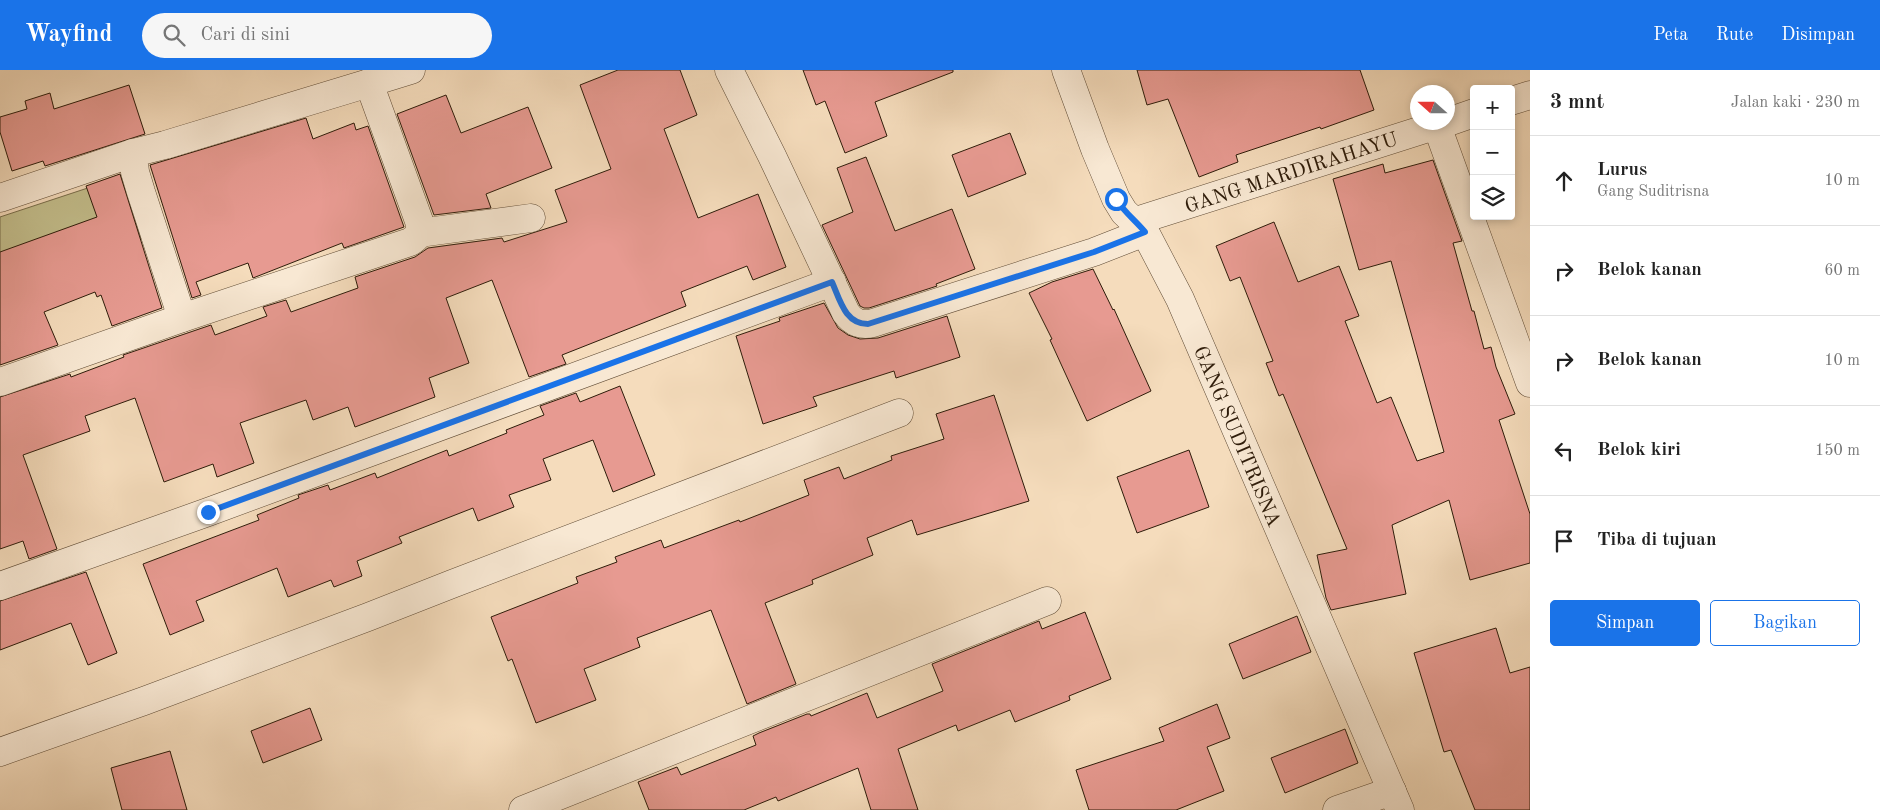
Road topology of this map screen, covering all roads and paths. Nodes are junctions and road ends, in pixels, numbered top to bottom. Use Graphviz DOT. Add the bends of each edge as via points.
graph roads {
  1 [pos="411,70"];
  2 [pos="729,70"];
  3 [pos="1066,70"];
  4 [pos="369,83"];
  5 [pos="1530,95"];
  6 [pos="1515,100"];
  7 [pos="1470,115"];
  8 [pos="1455,120"];
  9 [pos="1423,130"];
  10 [pos="1446,130"];
  11 [pos="134,153"];
  12 [pos="0,198"];
  13 [pos="531,218"];
  14 [pos="1140,226"];
  15 [pos="419,233"];
  16 [pos="832,282"];
  17 [pos="182,318"];
  18 [pos="0,382"];
  19 [pos="1530,383"];
  20 [pos="900,413"];
  21 [pos="0,586"];
  22 [pos="1047,601"];
  23 [pos="0,752"];
  24 [pos="1396,800"];
  25 [pos="523,810"];
  26 [pos="1337,810"];
  1 -- 4 [label="street"];
  2 -- 16 [label="street"];
  3 -- 14 [label="street, GANG SUDITRISNA" via="1116,199 1124,212"];
  4 -- 11 [label="street"];
  4 -- 15 [label="street" via="419,221"];
  5 -- 6 [label="street"];
  7 -- 8 [label="street, GANG MARDIRAHAYU"];
  9 -- 14 [label="street, GANG MARDIRAHAYU"];
  10 -- 19 [label="street"];
  11 -- 12 [label="street"];
  11 -- 17 [label="street" via="141,192"];
  13 -- 15 [label="street"];
  14 -- 16 [label="street, GANG MARDIRAHAYU" via="1094,252 868,324 851,320"];
  14 -- 24 [label="street, GANG SUDITRISNA" via="1180,300"];
  15 -- 17 [label="street" via="410,242"];
  16 -- 21 [label="street"];
  17 -- 18 [label="street"];
  20 -- 23 [label="street" via="358,621"];
  22 -- 25 [label="street"];
  24 -- 26 [label="street"];
}
